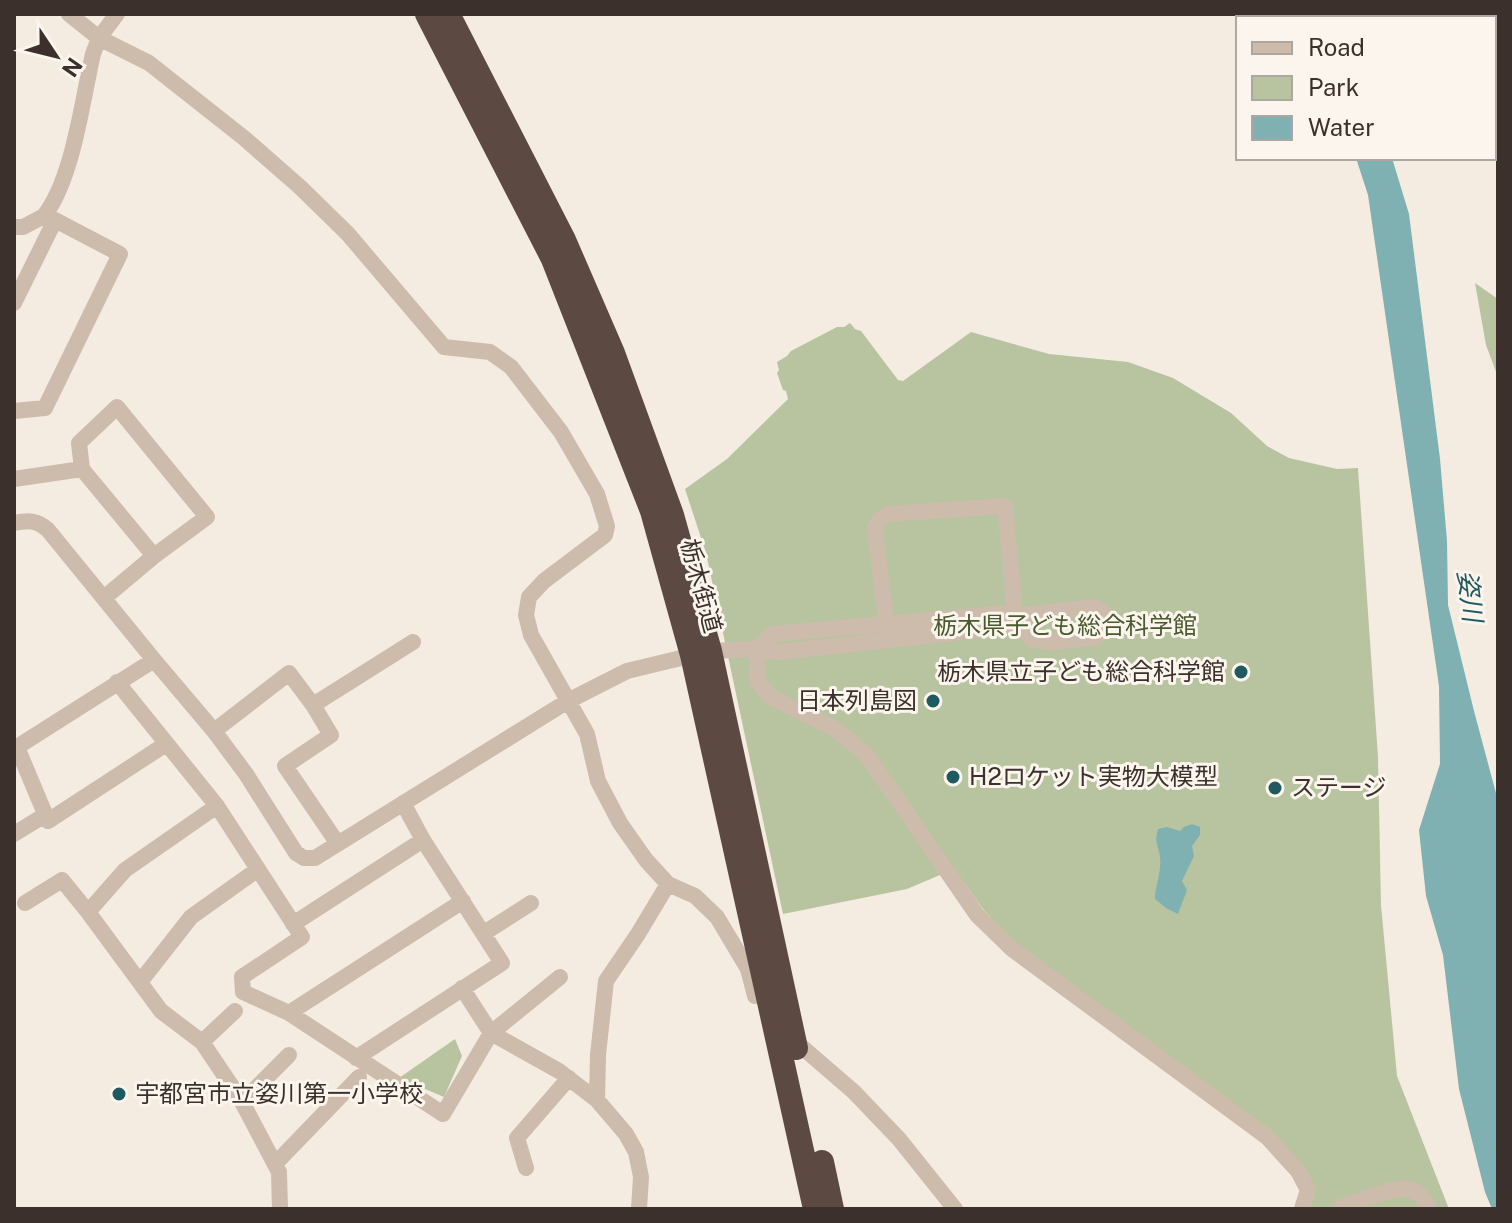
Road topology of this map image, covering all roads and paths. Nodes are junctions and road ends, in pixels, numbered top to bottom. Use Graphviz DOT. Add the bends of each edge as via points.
graph roads {
  1 [pos="69,14"];
  2 [pos="117,14"];
  3 [pos="427,14"];
  4 [pos="448,14"];
  5 [pos="99,38"];
  6 [pos="50,218"];
  7 [pos="14,227"];
  8 [pos="14,303"];
  9 [pos="14,411"];
  10 [pos="82,469"];
  11 [pos="14,479"];
  12 [pos="14,523"];
  13 [pos="154,556"];
  14 [pos="104,598"];
  15 [pos="1015,616"];
  16 [pos="886,624"];
  17 [pos="413,642"];
  18 [pos="756,649"];
  19 [pos="701,653"];
  20 [pos="154,660"];
  21 [pos="117,682"];
  22 [pos="568,701"];
  23 [pos="313,705"];
  24 [pos="214,731"];
  25 [pos="166,744"];
  26 [pos="19,764"];
  27 [pos="403,803"];
  28 [pos="217,806"];
  29 [pos="45,815"];
  30 [pos="14,834"];
  31 [pos="423,840"];
  32 [pos="338,844"];
  33 [pos="257,870"];
  34 [pos="668,884"];
  35 [pos="463,901"];
  36 [pos="25,903"];
  37 [pos="531,903"];
  38 [pos="88,912"];
  39 [pos="293,924"];
  40 [pos="484,933"];
  41 [pos="560,977"];
  42 [pos="140,982"];
  43 [pos="462,988"];
  44 [pos="755,996"];
  45 [pos="235,1011"];
  46 [pos="289,1013"];
  47 [pos="491,1033"];
  48 [pos="795,1041"];
  49 [pos="202,1042"];
  50 [pos="289,1055"];
  51 [pos="356,1058"];
  52 [pos="359,1077"];
  53 [pos="569,1078"];
  54 [pos="597,1100"];
  55 [pos="242,1102"];
  56 [pos="275,1164"];
  57 [pos="526,1168"];
  58 [pos="1336,1208"];
  59 [pos="280,1209"];
  60 [pos="639,1209"];
  61 [pos="815,1209"];
  62 [pos="832,1209"];
  63 [pos="955,1209"];
  64 [pos="1302,1209"];
  65 [pos="1429,1209"];
  1 -- 5 [label="street"];
  2 -- 5 [label="street"];
  3 -- 19 [label="highway, 栃木街道" via="553,259 652,511"];
  4 -- 19 [label="highway, 栃木街道" via="564,240 613,353 672,515"];
  5 -- 6 [label="street"];
  5 -- 22 [label="street" via="149,63 244,138 348,234 444,347 490,352 511,367 561,432 597,494 607,526 605,535 529,597 531,635"];
  6 -- 7 [label="street"];
  6 -- 8 [label="street"];
  6 -- 9 [label="street" via="120,254 45,408"];
  10 -- 11 [label="street"];
  10 -- 13 [label="street"];
  10 -- 13 [label="street" via="79,443 117,407 207,517"];
  12 -- 14 [label="street" via="39,522"];
  13 -- 14 [label="street"];
  14 -- 20 [label="street"];
  15 -- 16 [label="street"];
  15 -- 16 [label="street" via="1005,506 889,514 880,519 875,527"];
  15 -- 18 [label="street" via="1094,607 1105,614 1105,631 1093,638 1052,642 1033,640 1018,626 780,652"];
  16 -- 18 [label="street" via="773,634"];
  17 -- 23 [label="street"];
  18 -- 19 [label="street"];
  18 -- 64 [label="street" via="758,682 771,697 835,729 866,754 977,915 1012,949 1267,1137 1308,1190"];
  19 -- 22 [label="street" via="627,671"];
  19 -- 48 [label="highway, 栃木街道"];
  19 -- 61 [label="highway, 栃木街道"];
  20 -- 21 [label="street"];
  20 -- 24 [label="street"];
  21 -- 25 [label="street"];
  21 -- 26 [label="street" via="17,747"];
  22 -- 27 [label="street"];
  22 -- 34 [label="street" via="587,734 598,781 620,823"];
  23 -- 24 [label="street" via="289,673"];
  23 -- 32 [label="street" via="331,735 285,766"];
  24 -- 32 [label="street" via="296,853 315,858"];
  25 -- 28 [label="street"];
  25 -- 29 [label="street" via="48,821"];
  26 -- 29 [label="street"];
  27 -- 31 [label="street"];
  27 -- 32 [label="street"];
  28 -- 33 [label="street"];
  28 -- 38 [label="street" via="125,870"];
  29 -- 30 [label="street"];
  31 -- 35 [label="street"];
  31 -- 39 [label="street"];
  33 -- 39 [label="street"];
  33 -- 42 [label="street" via="191,917"];
  34 -- 44 [label="street" via="695,896 717,917 748,969"];
  34 -- 54 [label="street" via="606,981"];
  35 -- 40 [label="street"];
  35 -- 46 [label="street"];
  36 -- 38 [label="street" via="62,880"];
  37 -- 40 [label="street"];
  38 -- 42 [label="street"];
  39 -- 46 [label="street" via="302,937 242,977 243,992"];
  40 -- 43 [label="street" via="502,963"];
  41 -- 47 [label="street"];
  42 -- 49 [label="street" via="161,1011"];
  43 -- 47 [label="street"];
  43 -- 51 [label="street"];
  45 -- 49 [label="street"];
  46 -- 51 [label="street"];
  47 -- 51 [label="street" via="443,1114"];
  47 -- 53 [label="street"];
  48 -- 62 [label="highway, 栃木街道"];
  48 -- 63 [label="street" via="899,1139"];
  49 -- 55 [label="street"];
  50 -- 55 [label="street"];
  52 -- 56 [label="street"];
  53 -- 54 [label="street"];
  53 -- 57 [label="street" via="517,1138"];
  54 -- 60 [label="street" via="636,1152"];
  55 -- 56 [label="street"];
  56 -- 59 [label="street"];
  58 -- 65 [label="street" via="1411,1189"];
}
